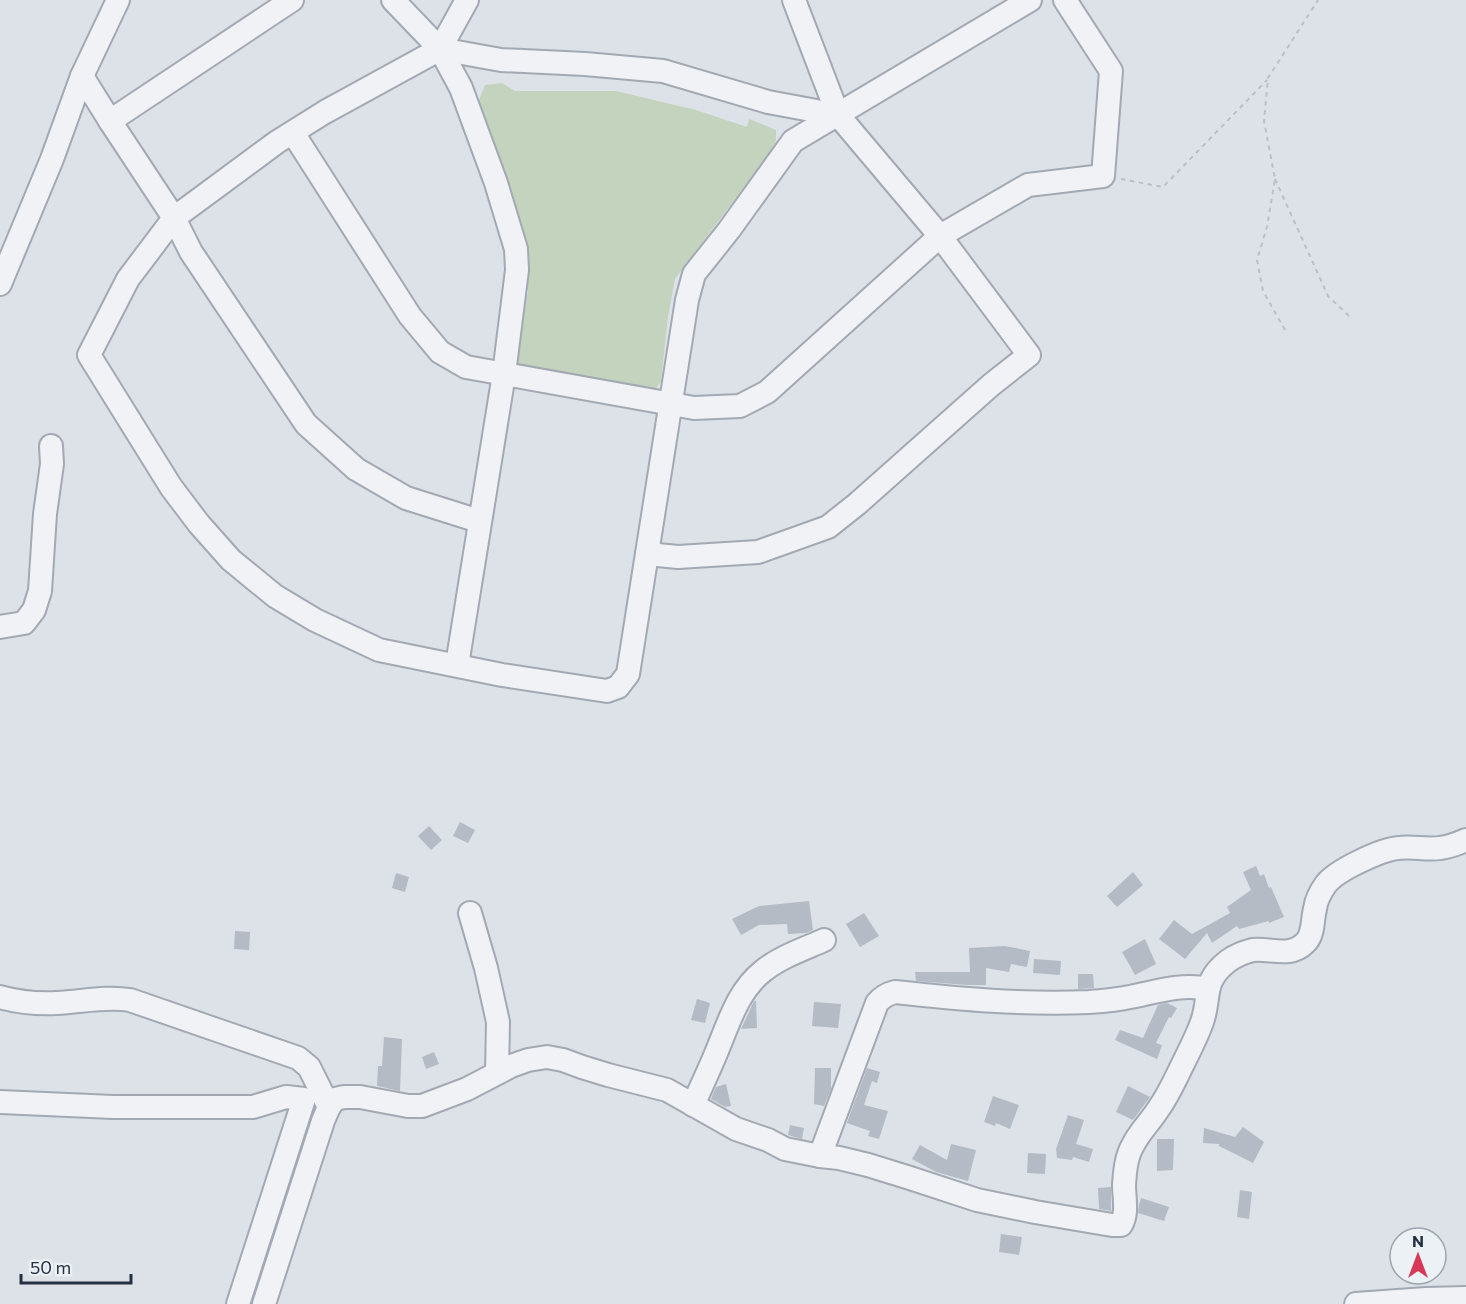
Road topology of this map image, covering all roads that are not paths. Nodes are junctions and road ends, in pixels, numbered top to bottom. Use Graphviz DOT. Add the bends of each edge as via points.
graph roads {
  1 [pos="118,0"];
  2 [pos="292,0"];
  3 [pos="393,0"];
  4 [pos="467,0"];
  5 [pos="794,0"];
  6 [pos="1030,0"];
  7 [pos="1065,0"];
  8 [pos="440,49"];
  9 [pos="82,76"];
  10 [pos="838,115"];
  11 [pos="110,121"];
  12 [pos="293,133"];
  13 [pos="174,218"];
  14 [pos="940,236"];
  15 [pos="0,284"];
  16 [pos="504,374"];
  17 [pos="670,405"];
  18 [pos="51,446"];
  19 [pos="479,521"];
  20 [pos="647,554"];
  21 [pos="0,627"];
  22 [pos="457,665"];
  23 [pos="1466,840"];
  24 [pos="470,913"];
  25 [pos="824,940"];
  26 [pos="1208,989"];
  27 [pos="0,997"];
  28 [pos="497,1073"];
  29 [pos="0,1102"];
  30 [pos="693,1105"];
  31 [pos="329,1107"];
  32 [pos="820,1156"];
  33 [pos="1466,1298"];
  34 [pos="238,1304"];
  35 [pos="264,1304"];
  36 [pos="1356,1304"];
  1 -- 9 [label="street"];
  2 -- 11 [label="street"];
  3 -- 8 [label="street"];
  4 -- 8 [label="street"];
  5 -- 10 [label="street"];
  6 -- 10 [label="street"];
  7 -- 14 [label="street" via="1111,71 1103,176 1028,185"];
  8 -- 10 [label="street" via="501,60 663,71 768,102"];
  8 -- 12 [label="street"];
  8 -- 16 [label="street" via="461,88 516,249 517,270"];
  9 -- 11 [label="street"];
  9 -- 15 [label="street"];
  10 -- 14 [label="street"];
  10 -- 17 [label="street" via="794,141 694,274"];
  11 -- 13 [label="street"];
  12 -- 13 [label="street"];
  12 -- 16 [label="street" via="410,316 440,352 466,367"];
  13 -- 19 [label="street" via="191,252 306,424 356,469 406,498"];
  13 -- 22 [label="street" via="128,279 89,355 171,488 231,560 275,596 379,650"];
  14 -- 17 [label="street" via="767,392 740,406"];
  14 -- 20 [label="street" via="1029,355 828,527 758,552 678,557"];
  16 -- 17 [label="street"];
  16 -- 19 [label="street"];
  17 -- 20 [label="street"];
  18 -- 21 [label="street" via="40,591 24,622"];
  19 -- 22 [label="street"];
  20 -- 22 [label="street" via="628,674 618,687 607,691"];
  23 -- 26 [label="street" via="1438,848 1388,850 1341,871 1322,891 1305,943 1295,950 1251,950 1239,954 1217,972"];
  24 -- 28 [label="street" via="498,1022"];
  25 -- 30 [label="street" via="764,970 746,987"];
  26 -- 32 [label="street" via="1181,987 1088,1002 888,994 877,1003"];
  26 -- 32 [label="street" via="1195,1041 1162,1103 1128,1154 1125,1219 1121,1225 977,1200 868,1165"];
  27 -- 31 [label="street" via="37,1003 129,1000 298,1058 309,1067"];
  28 -- 30 [label="street" via="547,1057 667,1090"];
  28 -- 31 [label="street" via="422,1106 344,1097 335,1099"];
  29 -- 34 [label="street" via="253,1107 286,1097 304,1099"];
  30 -- 32 [label="street" via="736,1129 785,1149"];
  31 -- 35 [label="street"];
  33 -- 36 [label="street"];
}
